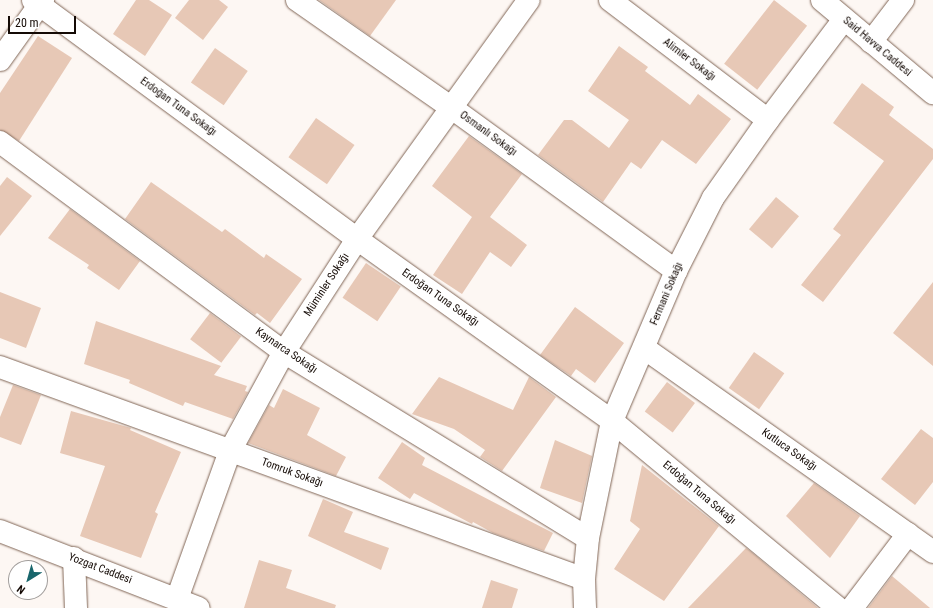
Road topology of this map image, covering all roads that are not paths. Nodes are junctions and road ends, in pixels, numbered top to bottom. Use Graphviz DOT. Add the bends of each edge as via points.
graph roads {
  1 [pos="297,0"];
  2 [pos="529,0"];
  3 [pos="610,0"];
  4 [pos="822,0"];
  5 [pos="903,0"];
  6 [pos="39,2"];
  7 [pos="844,19"];
  8 [pos="871,42"];
  9 [pos="0,60"];
  10 [pos="933,93"];
  11 [pos="452,108"];
  12 [pos="768,120"];
  13 [pos="0,142"];
  14 [pos="357,239"];
  15 [pos="676,271"];
  16 [pos="644,348"];
  17 [pos="284,352"];
  18 [pos="0,367"];
  19 [pos="612,421"];
  20 [pos="230,451"];
  21 [pos="0,531"];
  22 [pos="908,534"];
  23 [pos="588,538"];
  24 [pos="933,552"];
  25 [pos="74,558"];
  26 [pos="584,579"];
  27 [pos="177,599"];
  28 [pos="76,608"];
  29 [pos="199,608"];
  30 [pos="585,608"];
  31 [pos="838,608"];
  32 [pos="852,608"];
  1 -- 11 [label="street, Osmanlı Sokağı"];
  2 -- 11 [label="street, Müminler Sokağı"];
  3 -- 12 [label="street, Alimler Sokağı"];
  4 -- 7 [label="street, Said Havva Caddesi"];
  5 -- 8 [label="street"];
  6 -- 9 [label="street"];
  6 -- 14 [label="street, Erdoğan Tuna Sokağı"];
  7 -- 8 [label="street, Said Havva Caddesi"];
  7 -- 12 [label="street, Fermani Sokağı"];
  8 -- 10 [label="street, Said Havva Caddesi"];
  11 -- 14 [label="street, Müminler Sokağı"];
  11 -- 15 [label="street, Osmanlı Sokağı"];
  12 -- 15 [label="street, Fermani Sokağı" via="713,198"];
  13 -- 17 [label="street, Kaynarca Sokağı"];
  14 -- 17 [label="street, Müminler Sokağı"];
  14 -- 19 [label="street, Erdoğan Tuna Sokağı"];
  15 -- 16 [label="street, Fermani Sokağı"];
  16 -- 19 [label="street, Fermani Sokağı"];
  16 -- 22 [label="street, Kutluca Sokağı"];
  17 -- 20 [label="street, Müminler Sokağı"];
  17 -- 23 [label="street, Kaynarca Sokağı"];
  18 -- 20 [label="street, Tomruk Sokağı"];
  19 -- 23 [label="street, Fermani Sokağı"];
  19 -- 31 [label="street, Erdoğan Tuna Sokağı"];
  20 -- 26 [label="street, Tomruk Sokağı"];
  20 -- 27 [label="street, Müminler Sokağı"];
  21 -- 25 [label="street, Yozgat Caddesi"];
  22 -- 24 [label="street, Kutluca Sokağı"];
  22 -- 32 [label="street"];
  23 -- 26 [label="street, Fermani Sokağı"];
  25 -- 27 [label="street, Yozgat Caddesi"];
  25 -- 28 [label="street"];
  26 -- 30 [label="street, Fermani Sokağı"];
  27 -- 29 [label="street, Yozgat Caddesi"];
}
